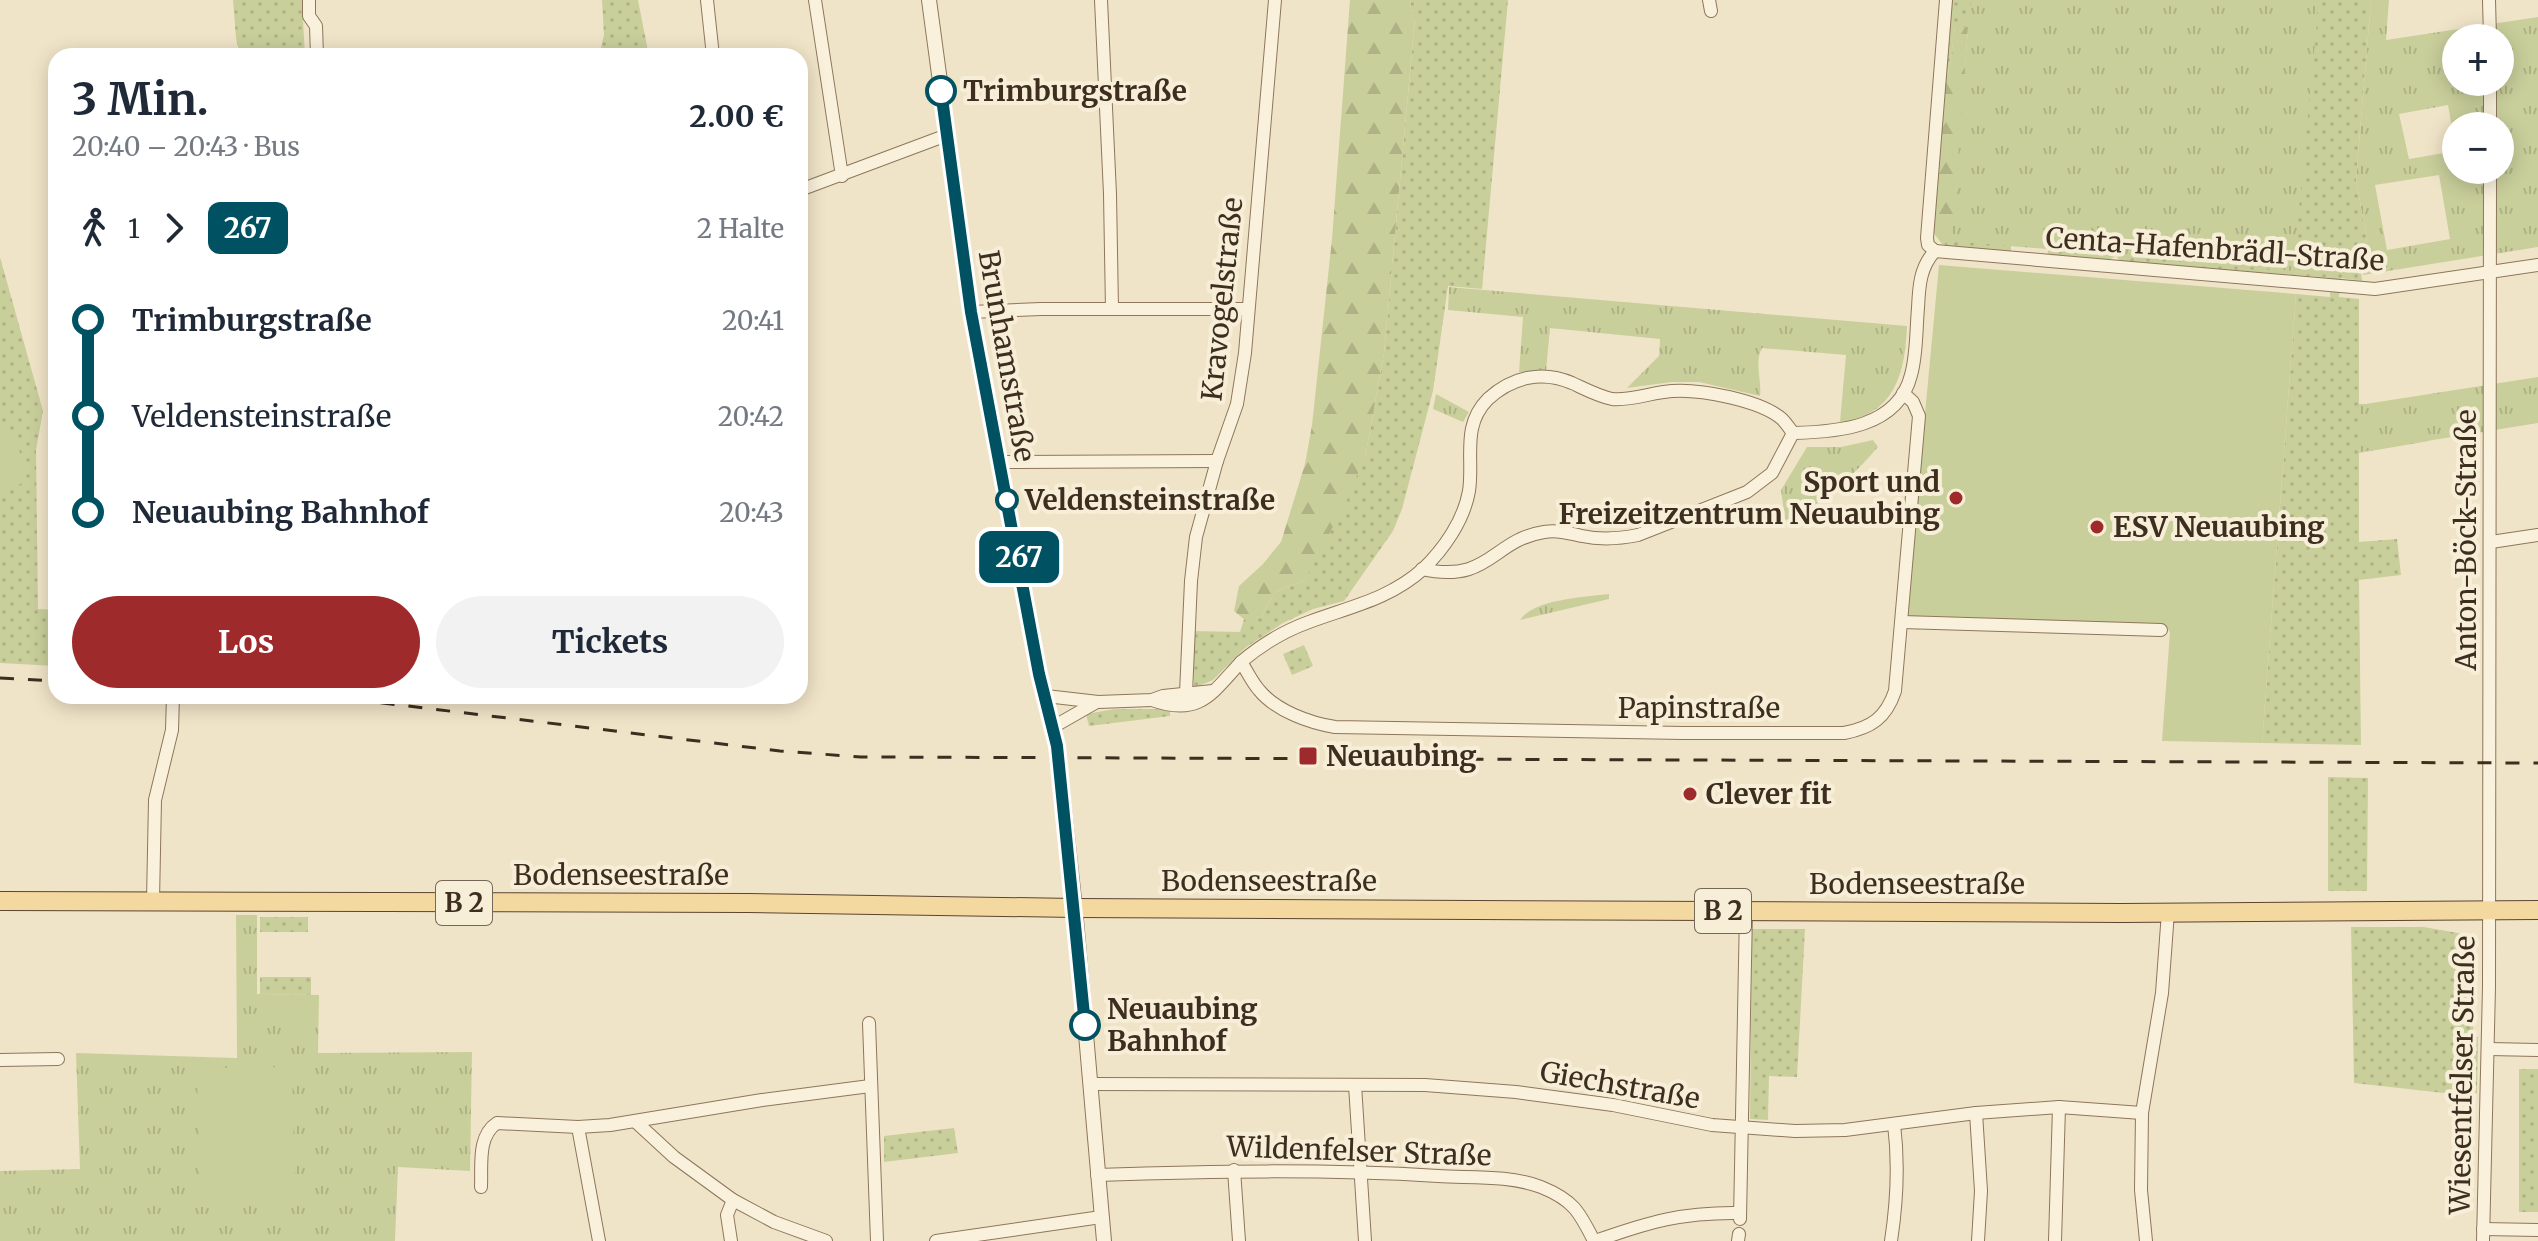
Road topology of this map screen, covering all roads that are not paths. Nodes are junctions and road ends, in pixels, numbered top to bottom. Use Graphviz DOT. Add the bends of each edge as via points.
graph roads {
  1 [pos="309,0"];
  2 [pos="707,0"];
  3 [pos="815,0"];
  4 [pos="929,0"];
  5 [pos="1101,0"];
  6 [pos="1275,0"];
  7 [pos="1946,0"];
  8 [pos="2489,0"];
  9 [pos="2490,24"];
  10 [pos="317,48"];
  11 [pos="712,48"];
  12 [pos="947,135"];
  13 [pos="842,176"];
  14 [pos="2490,184"];
  15 [pos="808,187"];
  16 [pos="1935,251"];
  17 [pos="2538,265"];
  18 [pos="2490,273"];
  19 [pos="1112,309"];
  20 [pos="1248,309"];
  21 [pos="971,312"];
  22 [pos="1903,393"];
  23 [pos="1793,433"];
  24 [pos="1217,461"];
  25 [pos="998,462"];
  26 [pos="2538,535"];
  27 [pos="2491,542"];
  28 [pos="1422,569"];
  29 [pos="1902,622"];
  30 [pos="2161,630"];
  31 [pos="1241,662"];
  32 [pos="1216,690"];
  33 [pos="1186,693"];
  34 [pos="1046,696"];
  35 [pos="1152,700"];
  36 [pos="1098,702"];
  37 [pos="173,704"];
  38 [pos="1053,727"];
  39 [pos="0,901"];
  40 [pos="153,901"];
  41 [pos="1075,908"];
  42 [pos="2489,909"];
  43 [pos="2538,910"];
  44 [pos="1746,911"];
  45 [pos="2168,912"];
  46 [pos="869,1023"];
  47 [pos="2489,1049"];
  48 [pos="2538,1050"];
  49 [pos="58,1059"];
  50 [pos="0,1060"];
  51 [pos="1090,1084"];
  52 [pos="1355,1085"];
  53 [pos="870,1086"];
  54 [pos="2059,1107"];
  55 [pos="1976,1113"];
  56 [pos="2142,1113"];
  57 [pos="636,1122"];
  58 [pos="1894,1124"];
  59 [pos="578,1127"];
  60 [pos="1742,1128"];
  61 [pos="1234,1170"];
  62 [pos="1360,1171"];
  63 [pos="1097,1175"];
  64 [pos="481,1187"];
  65 [pos="733,1200"];
  66 [pos="1101,1217"];
  67 [pos="2538,1230"];
  68 [pos="2483,1235"];
  69 [pos="990,1237"];
  70 [pos="599,1241"];
  71 [pos="731,1241"];
  72 [pos="826,1241"];
  73 [pos="877,1241"];
  74 [pos="936,1241"];
  75 [pos="1104,1241"];
  76 [pos="1239,1241"];
  77 [pos="1365,1241"];
  78 [pos="1595,1241"];
  79 [pos="1891,1241"];
  80 [pos="1978,1241"];
  81 [pos="2055,1241"];
  82 [pos="2146,1241"];
  1 -- 10 [label="street"];
  2 -- 11 [label="street"];
  3 -- 13 [label="street"];
  4 -- 12 [label="street, Brunhamstraße"];
  5 -- 19 [label="street"];
  6 -- 20 [label="street, Kravogelstraße"];
  7 -- 16 [label="street" via="1927,238"];
  8 -- 9 [label="street"];
  12 -- 13 [label="street"];
  12 -- 21 [label="street, Brunhamstraße"];
  13 -- 15 [label="street"];
  14 -- 18 [label="street, Anton-Böck-Straße"];
  16 -- 18 [label="street, Centa-Hafenbrädl-Straße" via="2375,289"];
  16 -- 22 [label="street" via="1920,278 1911,377"];
  17 -- 18 [label="street, Centa-Hafenbrädl-Straße"];
  18 -- 27 [label="street, Anton-Böck-Straße"];
  19 -- 20 [label="street"];
  19 -- 21 [label="street"];
  20 -- 24 [label="street, Kravogelstraße" via="1237,404"];
  21 -- 25 [label="street, Brunhamstraße"];
  22 -- 23 [label="street" via="1888,410 1859,427"];
  22 -- 29 [label="street, Papinstraße" via="1919,416"];
  23 -- 28 [label="street" via="1772,473 1747,492 1638,535 1603,539 1548,531 1467,571"];
  23 -- 28 [label="street" via="1767,410 1697,391 1613,399 1546,375 1517,380 1487,401 1474,418 1466,503 1452,533"];
  24 -- 25 [label="street"];
  24 -- 33 [label="street, Kravogelstraße" via="1196,537"];
  25 -- 34 [label="street, Brunhamstraße"];
  26 -- 27 [label="street"];
  27 -- 42 [label="street, Anton-Böck-Straße"];
  28 -- 31 [label="street" via="1388,594 1305,624"];
  29 -- 30 [label="street"];
  29 -- 31 [label="street, Papinstraße" via="1891,702 1875,724 1844,733 1335,727 1278,705 1260,692"];
  31 -- 32 [label="street"];
  32 -- 33 [label="street"];
  32 -- 35 [label="street" via="1197,703"];
  33 -- 35 [label="street"];
  34 -- 36 [label="street"];
  34 -- 38 [label="street, Brunhamstraße"];
  35 -- 36 [label="street"];
  36 -- 38 [label="street"];
  37 -- 40 [label="street" via="155,800"];
  38 -- 41 [label="street, Brunhamstraße"];
  39 -- 40 [label="main road, Bodenseestraße / B 2"];
  40 -- 41 [label="main road, Bodenseestraße / B 2"];
  41 -- 44 [label="main road, Bodenseestraße / B 2"];
  41 -- 51 [label="street, Brunhamstraße"];
  42 -- 43 [label="main road, Bodenseestraße / B 2"];
  42 -- 45 [label="main road, Bodenseestraße / B 2"];
  42 -- 47 [label="street, Wiesentfelser Straße"];
  44 -- 45 [label="main road, Bodenseestraße / B 2"];
  44 -- 60 [label="street"];
  45 -- 56 [label="street" via="2162,993"];
  46 -- 53 [label="street"];
  47 -- 48 [label="street"];
  47 -- 68 [label="street, Wiesentfelser Straße"];
  49 -- 50 [label="street"];
  51 -- 52 [label="street, Giechstraße"];
  51 -- 63 [label="street, Brunhamstraße"];
  52 -- 60 [label="street, Giechstraße" via="1516,1092"];
  52 -- 62 [label="street"];
  53 -- 57 [label="street"];
  53 -- 73 [label="street"];
  54 -- 55 [label="street, Giechstraße"];
  54 -- 56 [label="street, Giechstraße"];
  54 -- 81 [label="street"];
  55 -- 58 [label="street, Giechstraße"];
  55 -- 80 [label="street"];
  56 -- 82 [label="street"];
  57 -- 59 [label="street"];
  57 -- 65 [label="street"];
  58 -- 60 [label="street, Giechstraße" via="1845,1130"];
  58 -- 79 [label="street" via="1898,1155"];
  59 -- 64 [label="street" via="497,1123 484,1141"];
  59 -- 70 [label="street"];
  60 -- 78 [label="street" via="1740,1216 1707,1212 1653,1220"];
  61 -- 62 [label="street, Wildenfelser Straße"];
  61 -- 63 [label="street, Wildenfelser Straße"];
  61 -- 76 [label="street"];
  62 -- 77 [label="street"];
  62 -- 78 [label="street, Wildenfelser Straße" via="1537,1185 1578,1209"];
  63 -- 66 [label="street, Brunhamstraße"];
  65 -- 71 [label="street" via="727,1215"];
  65 -- 72 [label="street"];
  66 -- 69 [label="street"];
  66 -- 75 [label="street, Brunhamstraße"];
  67 -- 68 [label="street"];
  69 -- 74 [label="street"];
}
